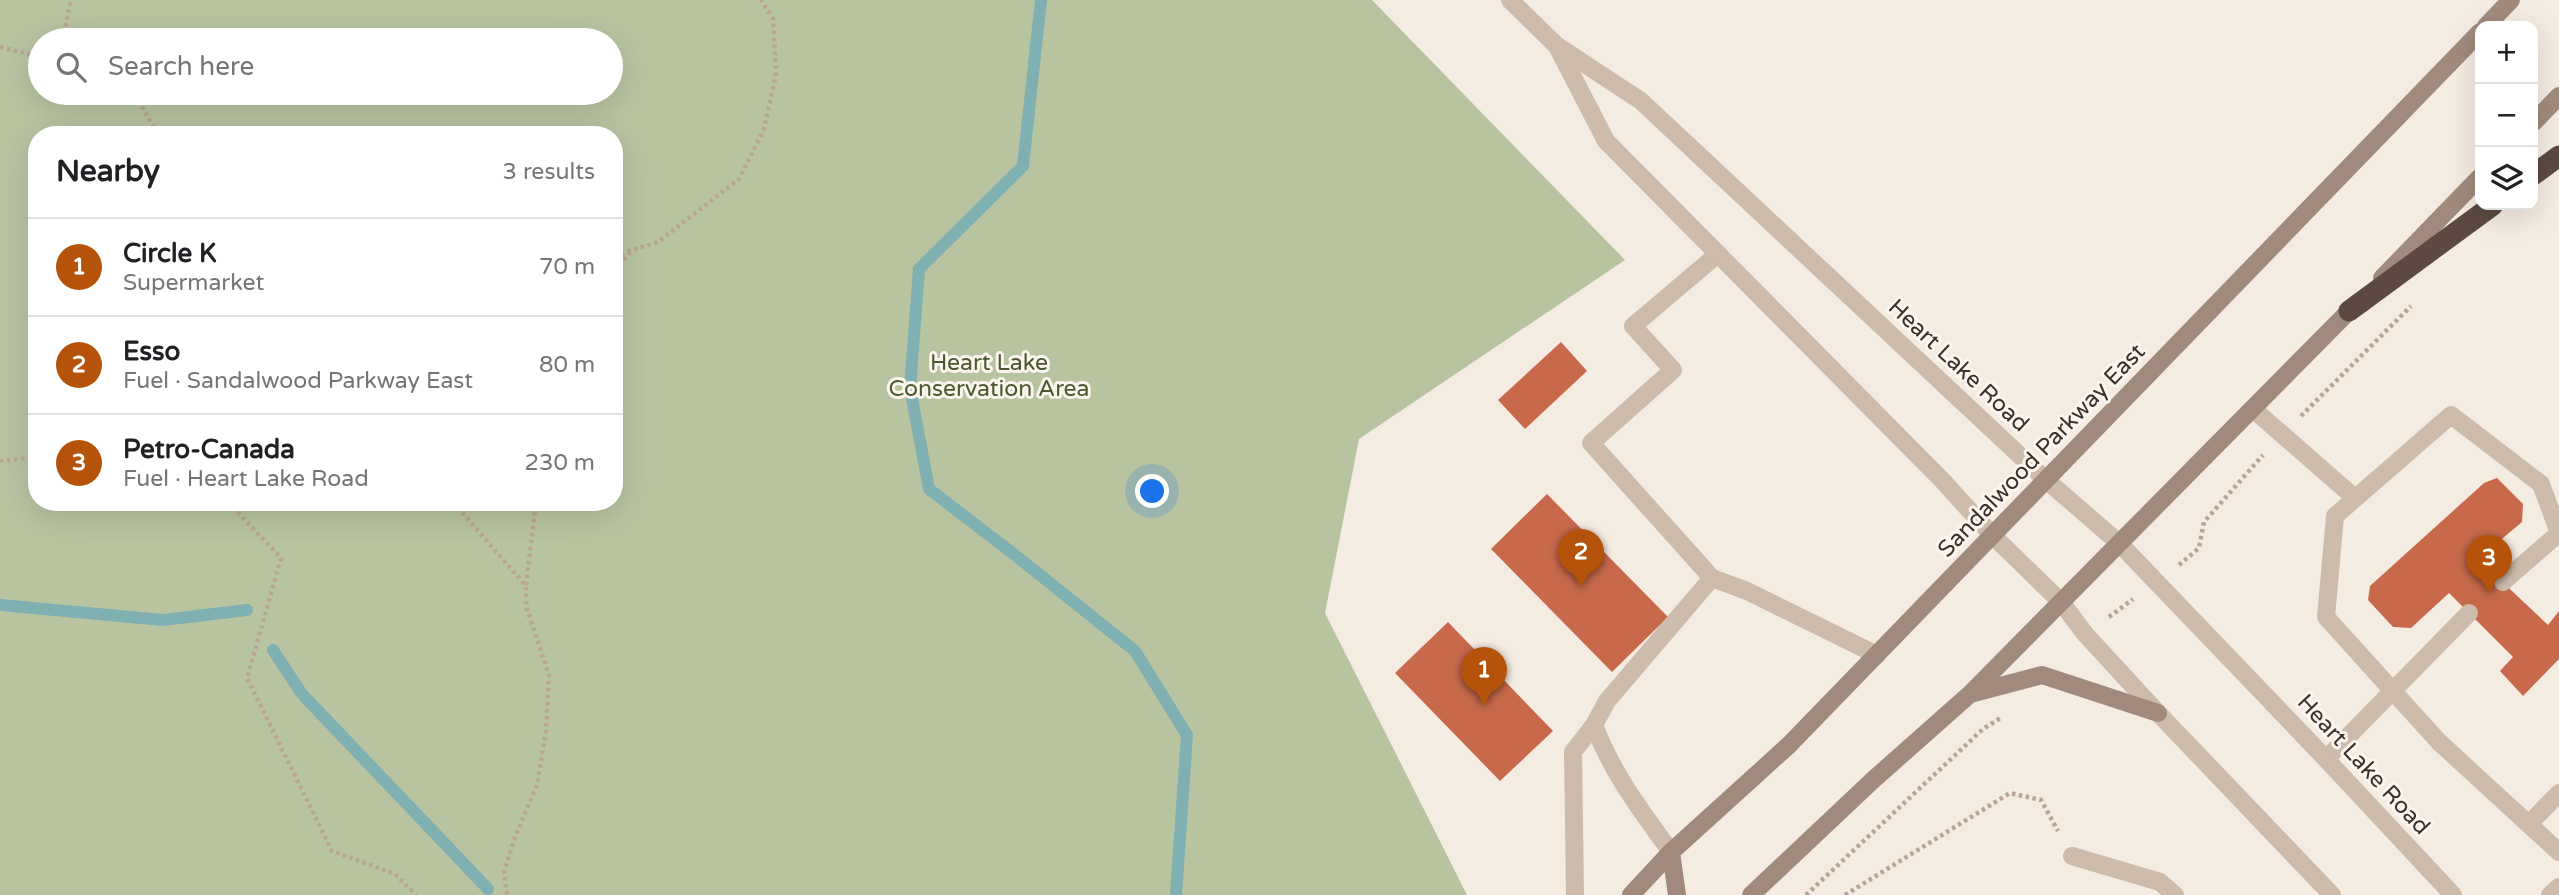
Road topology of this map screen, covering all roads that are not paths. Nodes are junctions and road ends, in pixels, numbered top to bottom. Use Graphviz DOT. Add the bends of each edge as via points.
graph roads {
  1 [pos="1510,0"];
  2 [pos="2511,0"];
  3 [pos="2491,21"];
  4 [pos="2475,37"];
  5 [pos="1556,45"];
  6 [pos="2559,96"];
  7 [pos="2538,118"];
  8 [pos="2559,156"];
  9 [pos="2538,171"];
  10 [pos="2475,182"];
  11 [pos="2486,210"];
  12 [pos="1718,254"];
  13 [pos="2349,312"];
  14 [pos="2253,409"];
  15 [pos="2045,479"];
  16 [pos="2356,498"];
  17 [pos="2559,533"];
  18 [pos="1991,534"];
  19 [pos="2119,543"];
  20 [pos="1712,578"];
  21 [pos="2503,582"];
  22 [pos="2061,602"];
  23 [pos="2469,613"];
  24 [pos="1877,655"];
  25 [pos="2393,691"];
  26 [pos="1970,694"];
  27 [pos="2158,713"];
  28 [pos="1594,725"];
  29 [pos="2326,759"];
  30 [pos="2559,793"];
  31 [pos="2529,824"];
  32 [pos="1671,852"];
  33 [pos="2559,852"];
  34 [pos="2072,856"];
  35 [pos="2559,887"];
  36 [pos="1575,895"];
  37 [pos="1631,895"];
  38 [pos="1677,895"];
  39 [pos="1751,895"];
  40 [pos="2175,895"];
  41 [pos="2332,895"];
  42 [pos="2453,895"];
  43 [pos="2550,895"];
  1 -- 5 [label="street, Heart Lake Road"];
  2 -- 3 [label="main road"];
  4 -- 15 [label="main road, Sandalwood Parkway East"];
  5 -- 12 [label="street, Heart Lake Road" via="1606,141"];
  5 -- 15 [label="street, Heart Lake Road" via="1641,101"];
  6 -- 7 [label="main road"];
  8 -- 9 [label="highway"];
  10 -- 13 [label="main road"];
  11 -- 13 [label="highway"];
  12 -- 18 [label="street, Heart Lake Road"];
  12 -- 20 [label="street" via="1633,326 1673,370 1591,443"];
  13 -- 14 [label="main road"];
  14 -- 16 [label="street"];
  14 -- 19 [label="main road"];
  15 -- 18 [label="main road, Sandalwood Parkway East"];
  15 -- 19 [label="street, Heart Lake Road"];
  16 -- 17 [label="street" via="2451,415 2541,484"];
  16 -- 25 [label="street" via="2335,516 2326,617"];
  17 -- 21 [label="street"];
  18 -- 22 [label="street, Heart Lake Road"];
  18 -- 24 [label="main road, Sandalwood Parkway East"];
  19 -- 22 [label="main road"];
  19 -- 29 [label="street, Heart Lake Road"];
  20 -- 24 [label="street"];
  20 -- 28 [label="street" via="1607,701"];
  22 -- 26 [label="main road"];
  22 -- 27 [label="street, Heart Lake Road"];
  23 -- 25 [label="street"];
  24 -- 32 [label="main road, Sandalwood Parkway East" via="1789,745"];
  25 -- 29 [label="street"];
  25 -- 31 [label="street" via="2439,742"];
  26 -- 27 [label="main road" via="2042,675"];
  26 -- 39 [label="main road"];
  27 -- 41 [label="street, Heart Lake Road"];
  28 -- 32 [label="street" via="1626,791"];
  28 -- 36 [label="street" via="1573,752"];
  29 -- 42 [label="street, Heart Lake Road"];
  30 -- 31 [label="street"];
  31 -- 33 [label="street"];
  32 -- 37 [label="main road, Sandalwood Parkway East"];
  32 -- 38 [label="main road"];
  34 -- 40 [label="street" via="2160,881"];
  35 -- 43 [label="street"];
}
